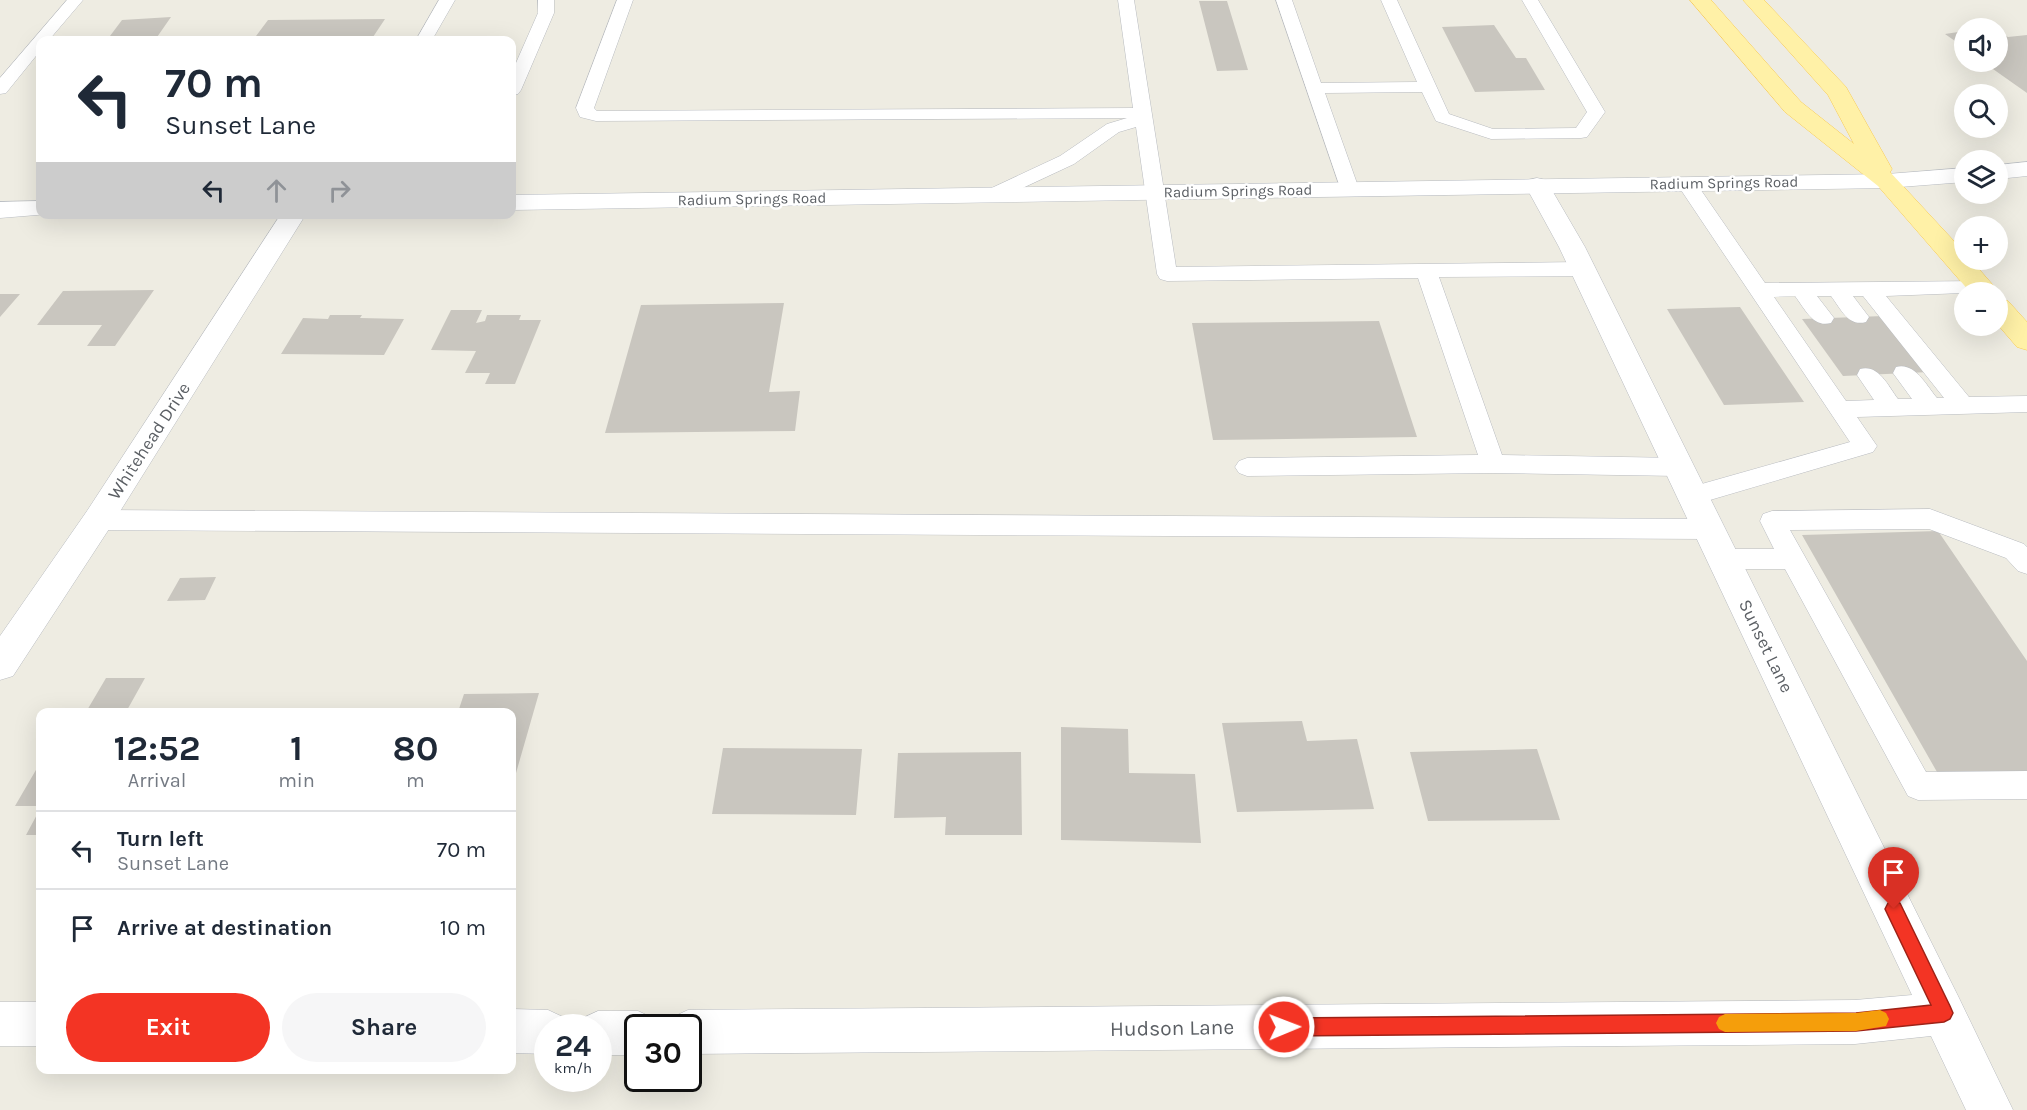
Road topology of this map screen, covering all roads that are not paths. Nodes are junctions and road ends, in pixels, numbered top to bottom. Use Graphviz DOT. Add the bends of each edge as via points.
graph roads {
  1 [pos="75,0"];
  2 [pos="447,0"];
  3 [pos="546,0"];
  4 [pos="625,0"];
  5 [pos="1126,0"];
  6 [pos="1284,0"];
  7 [pos="1389,0"];
  8 [pos="1530,0"];
  9 [pos="1700,0"];
  10 [pos="1753,0"];
  11 [pos="45,36"];
  12 [pos="426,36"];
  13 [pos="516,41"];
  14 [pos="534,41"];
  15 [pos="36,47"];
  16 [pos="516,81"];
  17 [pos="1428,87"];
  18 [pos="1314,88"];
  19 [pos="0,89"];
  20 [pos="1144,116"];
  21 [pos="2027,169"];
  22 [pos="2008,171"];
  23 [pos="1954,176"];
  24 [pos="1887,181"];
  25 [pos="1687,184"];
  26 [pos="1537,185"];
  27 [pos="1349,189"];
  28 [pos="1155,193"];
  29 [pos="990,196"];
  30 [pos="516,203"];
  31 [pos="36,209"];
  32 [pos="0,210"];
  33 [pos="291,219"];
  34 [pos="1582,269"];
  35 [pos="1426,271"];
  36 [pos="1976,282"];
  37 [pos="1837,289"];
  38 [pos="1869,289"];
  39 [pos="1759,290"];
  40 [pos="1801,290"];
  41 [pos="1954,294"];
  42 [pos="1858,317"];
  43 [pos="1823,318"];
  44 [pos="2008,319"];
  45 [pos="2027,340"];
  46 [pos="1904,373"];
  47 [pos="1868,375"];
  48 [pos="2027,404"];
  49 [pos="1962,405"];
  50 [pos="1930,406"];
  51 [pos="1892,408"];
  52 [pos="1840,409"];
  53 [pos="1493,464"];
  54 [pos="1247,468"];
  55 [pos="1686,482"];
  56 [pos="98,520"];
  57 [pos="1716,544"];
  58 [pos="1793,559"];
  59 [pos="2027,564"];
  60 [pos="0,665"];
  61 [pos="2027,785"];
  62 [pos="1944,1013"];
  63 [pos="0,1024"];
  64 [pos="36,1024"];
  65 [pos="516,1031"];
  66 [pos="534,1032"];
  67 [pos="702,1032"];
  68 [pos="1990,1110"];
  1 -- 11 [label="lane"];
  2 -- 12 [label="lane"];
  3 -- 14 [label="lane" via="546,12"];
  4 -- 20 [label="lane" via="585,108 586,113 596,116"];
  5 -- 20 [label="lane"];
  6 -- 18 [label="lane"];
  7 -- 17 [label="lane"];
  8 -- 17 [label="lane" via="1596,112 1581,133 1491,134 1442,117"];
  9 -- 24 [label="main road" via="1793,106"];
  10 -- 24 [label="main road" via="1838,92"];
  13 -- 14 [label="lane"];
  14 -- 16 [label="lane"];
  15 -- 19 [label="lane"];
  17 -- 18 [label="lane"];
  18 -- 27 [label="lane"];
  20 -- 28 [label="lane"];
  20 -- 29 [label="lane" via="1113,128 1067,160"];
  21 -- 22 [label="street"];
  23 -- 24 [label="street, Radium Springs Road"];
  24 -- 25 [label="street, Radium Springs Road"];
  24 -- 36 [label="main road"];
  25 -- 26 [label="street, Radium Springs Road"];
  25 -- 39 [label="lane"];
  26 -- 27 [label="street, Radium Springs Road"];
  26 -- 34 [label="street, Sunset Lane"];
  27 -- 28 [label="street, Radium Springs Road"];
  28 -- 29 [label="street, Radium Springs Road"];
  28 -- 35 [label="lane" via="1167,274"];
  29 -- 30 [label="street, Radium Springs Road"];
  31 -- 32 [label="street"];
  33 -- 56 [label="street, Whitehead Drive"];
  34 -- 35 [label="lane"];
  34 -- 55 [label="street, Sunset Lane"];
  35 -- 53 [label="lane"];
  37 -- 38 [label="lane"];
  37 -- 40 [label="lane"];
  37 -- 42 [label="lane"];
  38 -- 41 [label="lane"];
  38 -- 49 [label="lane"];
  39 -- 40 [label="lane"];
  39 -- 52 [label="lane"];
  40 -- 43 [label="lane"];
  44 -- 45 [label="main road"];
  46 -- 50 [label="lane"];
  47 -- 51 [label="lane"];
  48 -- 49 [label="lane"];
  49 -- 50 [label="lane"];
  50 -- 51 [label="lane"];
  51 -- 52 [label="lane"];
  52 -- 55 [label="lane" via="1865,446"];
  53 -- 54 [label="lane"];
  53 -- 55 [label="lane"];
  55 -- 57 [label="street, Sunset Lane"];
  56 -- 57 [label="lane"];
  56 -- 60 [label="street, Whitehead Drive"];
  57 -- 58 [label="lane"];
  57 -- 62 [label="street, Sunset Lane"];
  58 -- 59 [label="lane" via="1772,521 1930,519 2015,551"];
  58 -- 61 [label="lane" via="1918,786"];
  62 -- 67 [label="street, Hudson Lane" via="1856,1022"];
  62 -- 68 [label="street, Sunset Lane"];
  63 -- 64 [label="street"];
  65 -- 66 [label="street"];
}
